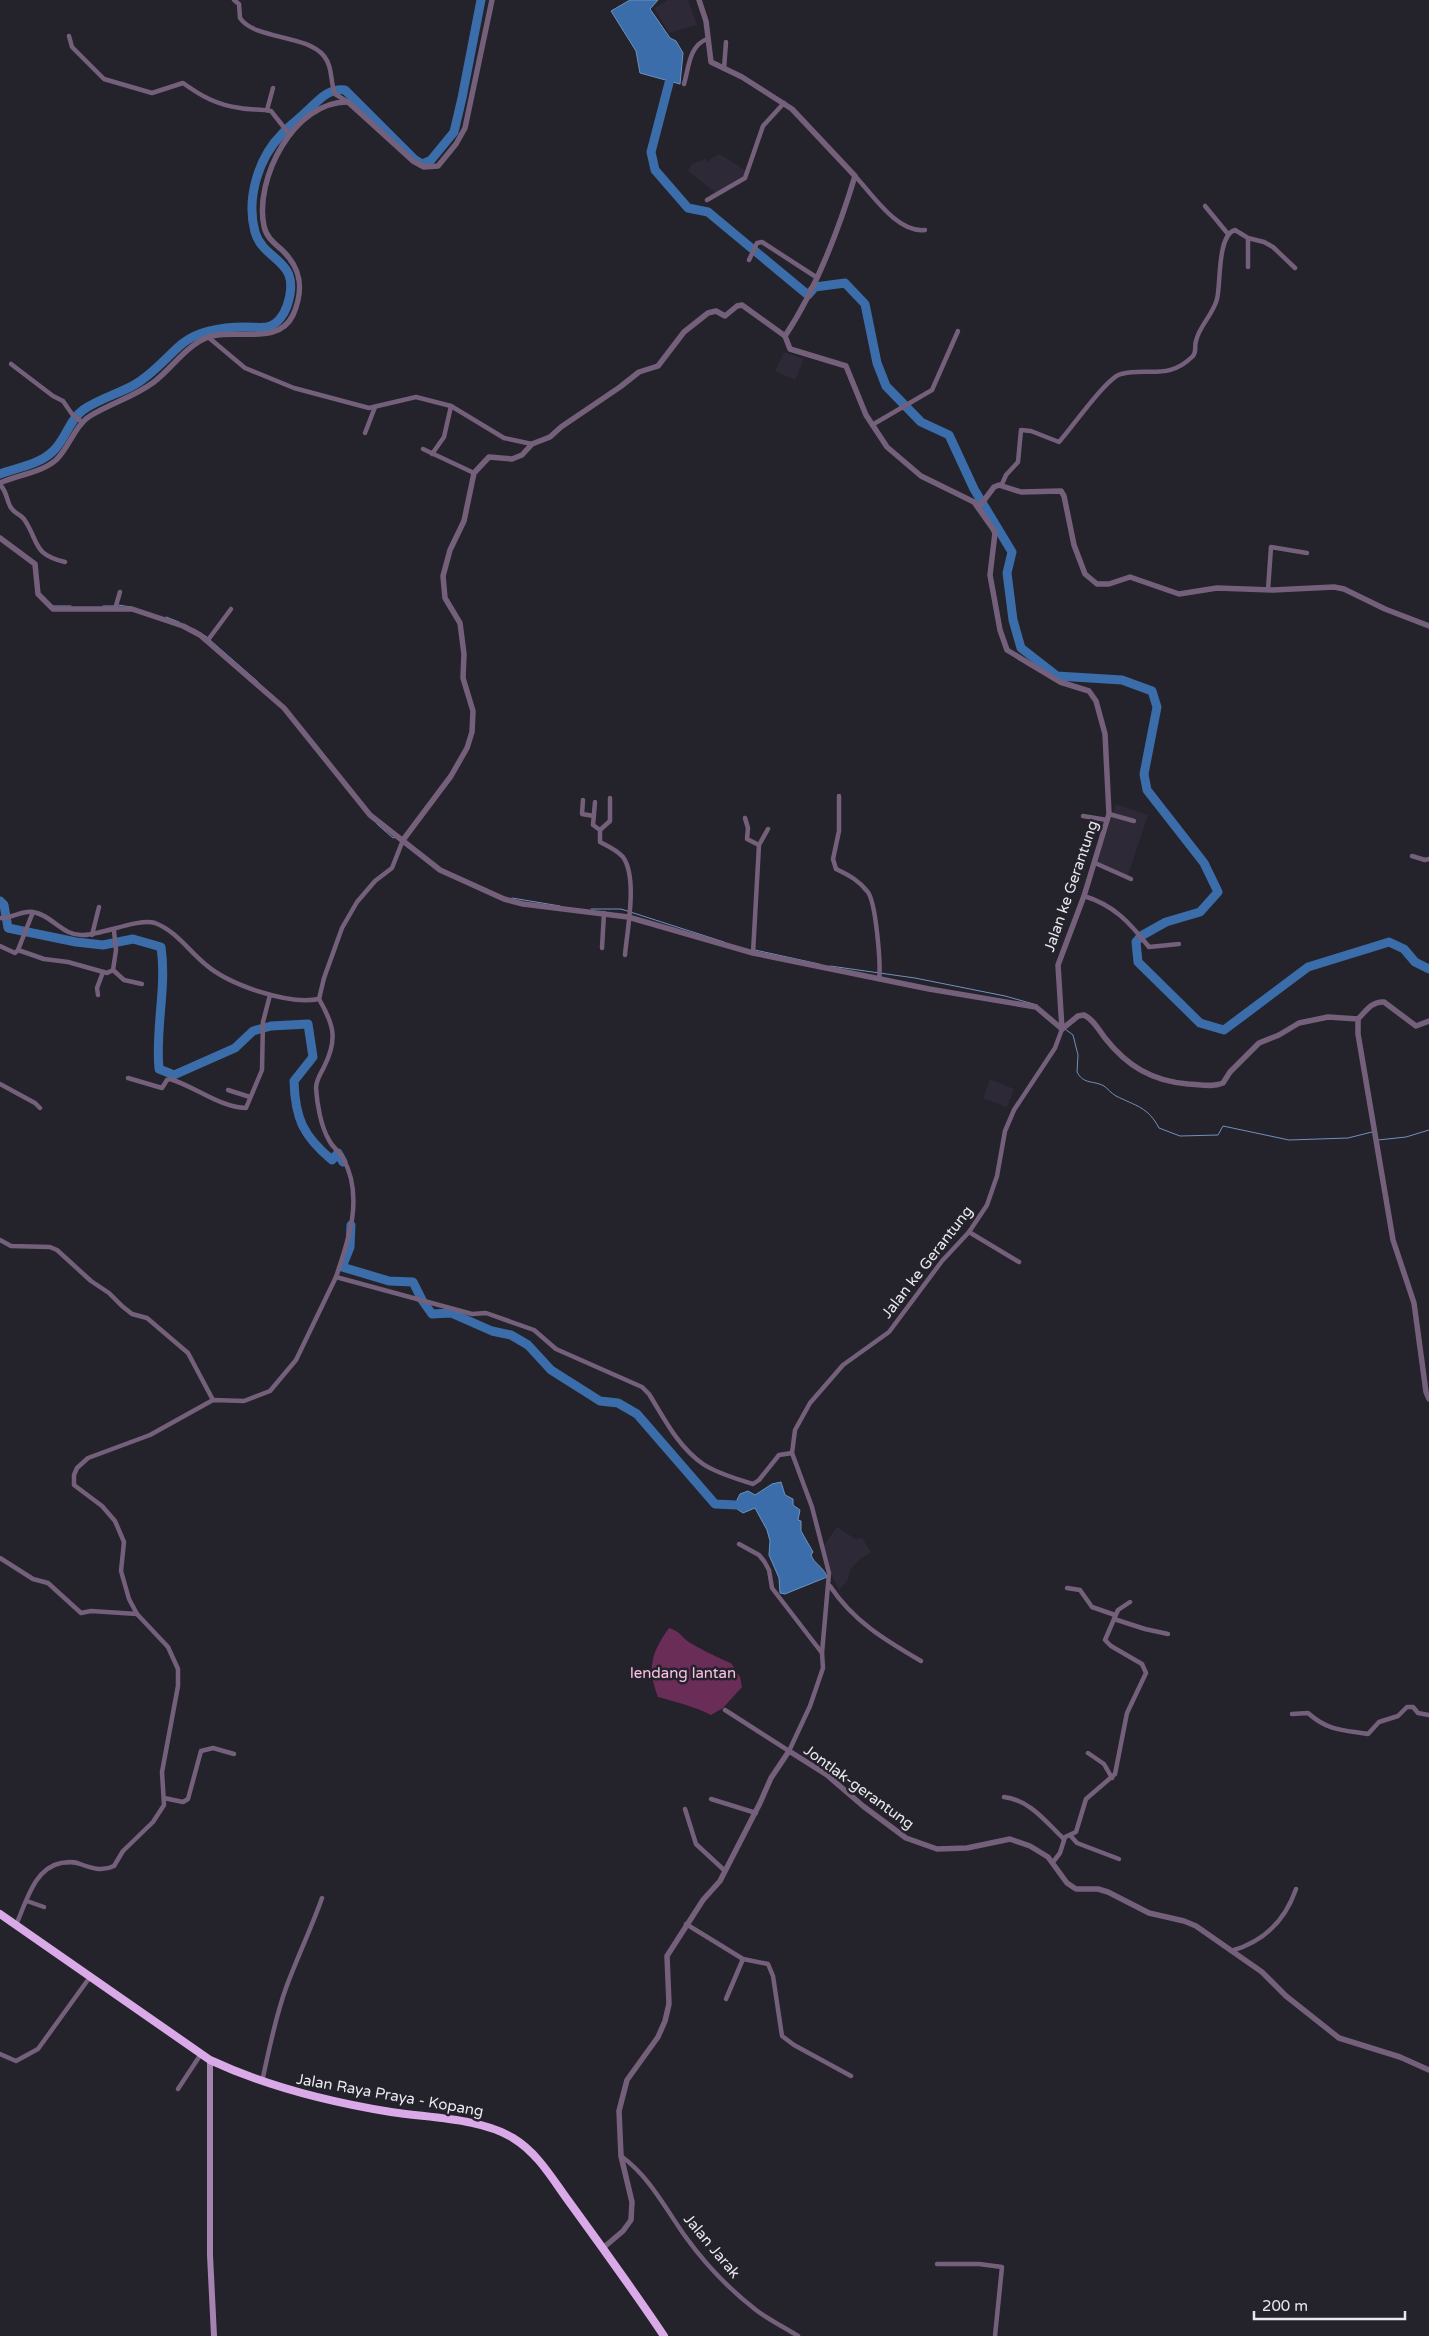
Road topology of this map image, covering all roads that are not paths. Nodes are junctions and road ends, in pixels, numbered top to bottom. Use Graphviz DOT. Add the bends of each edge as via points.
graph roads {
  1 [pos="234,0"];
  2 [pos="492,0"];
  3 [pos="699,0"];
  4 [pos="69,36"];
  5 [pos="707,39"];
  6 [pos="726,42"];
  7 [pos="724,69"];
  8 [pos="684,84"];
  9 [pos="273,88"];
  10 [pos="348,102"];
  11 [pos="784,103"];
  12 [pos="267,110"];
  13 [pos="287,132"];
  14 [pos="855,176"];
  15 [pos="707,200"];
  16 [pos="1205,206"];
  17 [pos="925,230"];
  18 [pos="1228,234"];
  19 [pos="1248,238"];
  20 [pos="749,260"];
  21 [pos="1248,267"];
  22 [pos="1295,268"];
  23 [pos="816,277"];
  24 [pos="958,330"];
  25 [pos="784,336"];
  26 [pos="208,337"];
  27 [pos="11,364"];
  28 [pos="451,406"];
  29 [pos="375,407"];
  30 [pos="78,419"];
  31 [pos="872,425"];
  32 [pos="365,433"];
  33 [pos="532,444"];
  34 [pos="423,449"];
  35 [pos="432,454"];
  36 [pos="474,473"];
  37 [pos="0,484"];
  38 [pos="1002,484"];
  39 [pos="980,506"];
  40 [pos="0,538"];
  41 [pos="1307,553"];
  42 [pos="65,562"];
  43 [pos="1268,590"];
  44 [pos="120,592"];
  45 [pos="114,609"];
  46 [pos="231,609"];
  47 [pos="1429,626"];
  48 [pos="208,640"];
  49 [pos="839,796"];
  50 [pos="610,798"];
  51 [pos="583,800"];
  52 [pos="595,802"];
  53 [pos="594,816"];
  54 [pos="1083,816"];
  55 [pos="1108,817"];
  56 [pos="745,818"];
  57 [pos="1134,821"];
  58 [pos="768,829"];
  59 [pos="600,830"];
  60 [pos="403,840"];
  61 [pos="759,846"];
  62 [pos="1412,856"];
  63 [pos="1429,859"];
  64 [pos="1095,863"];
  65 [pos="1131,879"];
  66 [pos="1084,896"];
  67 [pos="99,907"];
  68 [pos="33,912"];
  69 [pos="604,913"];
  70 [pos="628,917"];
  71 [pos="0,918"];
  72 [pos="114,931"];
  73 [pos="92,935"];
  74 [pos="1179,944"];
  75 [pos="0,946"];
  76 [pos="602,948"];
  77 [pos="18,950"];
  78 [pos="754,951"];
  79 [pos="625,955"];
  80 [pos="113,970"];
  81 [pos="103,972"];
  82 [pos="880,974"];
  83 [pos="142,984"];
  84 [pos="98,995"];
  85 [pos="270,995"];
  86 [pos="319,999"];
  87 [pos="1358,1019"];
  88 [pos="1429,1021"];
  89 [pos="1062,1028"];
  90 [pos="128,1078"];
  91 [pos="0,1084"];
  92 [pos="228,1090"];
  93 [pos="250,1097"];
  94 [pos="40,1108"];
  95 [pos="969,1232"];
  96 [pos="0,1240"];
  97 [pos="1019,1262"];
  98 [pos="336,1276"];
  99 [pos="1429,1399"];
  100 [pos="213,1400"];
  101 [pos="792,1453"];
  102 [pos="739,1544"];
  103 [pos="0,1558"];
  104 [pos="829,1584"];
  105 [pos="1067,1588"];
  106 [pos="1130,1602"];
  107 [pos="137,1614"];
  108 [pos="1115,1617"];
  109 [pos="1168,1634"];
  110 [pos="822,1653"];
  111 [pos="921,1661"];
  112 [pos="725,1710"];
  113 [pos="1292,1714"];
  114 [pos="1429,1715"];
  115 [pos="789,1751"];
  116 [pos="1088,1753"];
  117 [pos="234,1754"];
  118 [pos="1112,1778"];
  119 [pos="1004,1796"];
  120 [pos="164,1798"];
  121 [pos="711,1799"];
  122 [pos="685,1809"];
  123 [pos="756,1813"];
  124 [pos="1070,1835"];
  125 [pos="1064,1839"];
  126 [pos="1119,1859"];
  127 [pos="1052,1862"];
  128 [pos="724,1870"];
  129 [pos="1296,1890"];
  130 [pos="322,1898"];
  131 [pos="27,1901"];
  132 [pos="44,1907"];
  133 [pos="0,1914"];
  134 [pos="686,1924"];
  135 [pos="16,1925"];
  136 [pos="1230,1952"];
  137 [pos="743,1958"];
  138 [pos="90,1977"];
  139 [pos="726,1999"];
  140 [pos="0,2054"];
  141 [pos="201,2054"];
  142 [pos="210,2060"];
  143 [pos="1429,2070"];
  144 [pos="850,2076"];
  145 [pos="262,2082"];
  146 [pos="178,2089"];
  147 [pos="621,2156"];
  148 [pos="603,2248"];
  149 [pos="937,2264"];
  150 [pos="214,2336"];
  151 [pos="664,2336"];
  152 [pos="798,2336"];
  153 [pos="995,2336"];
  1 -- 10 [label="street" via="239,4 240,18 247,24 302,43 322,54 328,63 334,91"];
  2 -- 10 [label="street" via="465,128 438,166 424,167 413,161"];
  3 -- 5 [label="street" via="706,21"];
  4 -- 12 [label="street" via="72,47 105,80 152,93 182,83 217,103"];
  5 -- 7 [label="street" via="711,62"];
  5 -- 8 [label="street" via="694,48"];
  6 -- 7 [label="street"];
  7 -- 11 [label="street"];
  9 -- 12 [label="street"];
  10 -- 13 [label="street" via="335,102 324,107"];
  11 -- 14 [label="street"];
  11 -- 15 [label="street" via="763,126 745,178"];
  12 -- 13 [label="street" via="274,113"];
  13 -- 26 [label="street" via="269,171 262,207 268,236 288,256 298,272 300,291 297,305 286,325 277,331"];
  14 -- 17 [label="street" via="902,224 916,231"];
  14 -- 23 [label="street" via="827,256"];
  16 -- 18 [label="street"];
  18 -- 19 [label="street" via="1235,230"];
  18 -- 38 [label="street" via="1220,266 1217,299 1196,340 1193,356 1168,371 1119,374 1059,442 1021,430 1018,462"];
  19 -- 21 [label="street"];
  19 -- 22 [label="street" via="1269,244"];
  20 -- 23 [label="street" via="757,243 762,242"];
  23 -- 25 [label="street"];
  24 -- 31 [label="street" via="932,390"];
  25 -- 31 [label="street" via="788,346 795,351 846,366"];
  25 -- 33 [label="street" via="742,305 724,316 711,312 684,332 658,366 639,372 550,437"];
  26 -- 29 [label="street" via="248,370 303,390"];
  26 -- 30 [label="street" via="195,344 154,382"];
  27 -- 30 [label="street" via="63,400"];
  28 -- 29 [label="street" via="414,397"];
  28 -- 33 [label="street" via="504,438"];
  28 -- 35 [label="street" via="442,440"];
  29 -- 32 [label="street"];
  30 -- 37 [label="street" via="70,444 51,464"];
  31 -- 39 [label="street" via="887,447 914,471"];
  33 -- 36 [label="street" via="516,458 486,458"];
  34 -- 35 [label="street"];
  35 -- 36 [label="street"];
  36 -- 60 [label="street" via="465,516 448,556 443,581 446,603 460,622 463,678 473,711 472,732 451,776"];
  37 -- 42 [label="street" via="11,508 32,531 39,551"];
  38 -- 39 [label="street" via="993,488"];
  38 -- 43 [label="street" via="1021,492 1062,492 1074,545 1086,577 1097,584 1130,577 1176,594 1223,588"];
  39 -- 55 [label="street, Jalan ke Gerantung" via="995,532 990,575 1007,650 1067,685 1089,691 1096,701 1105,734"];
  40 -- 45 [label="street" via="35,564 37,591 50,607 58,610"];
  41 -- 43 [label="street" via="1271,547"];
  43 -- 47 [label="street" via="1340,588"];
  44 -- 45 [label="street"];
  45 -- 48 [label="street" via="132,609 183,626"];
  46 -- 48 [label="street"];
  48 -- 60 [label="street" via="284,708 370,815"];
  49 -- 82 [label="street" via="839,832 833,864 836,870 854,877 870,894"];
  50 -- 59 [label="street" via="610,821"];
  51 -- 53 [label="street" via="582,814"];
  52 -- 53 [label="street"];
  53 -- 59 [label="street" via="593,826"];
  54 -- 55 [label="street"];
  55 -- 57 [label="street"];
  55 -- 64 [label="street, Jalan ke Gerantung"];
  56 -- 61 [label="street" via="747,838"];
  58 -- 61 [label="street"];
  59 -- 70 [label="street" via="600,842 618,853 626,863"];
  60 -- 69 [label="street" via="440,870 504,899"];
  60 -- 86 [label="street" via="392,868 370,887 345,923 325,973"];
  61 -- 78 [label="street"];
  62 -- 63 [label="street"];
  64 -- 65 [label="street"];
  64 -- 66 [label="street, Jalan ke Gerantung"];
  66 -- 74 [label="street" via="1110,906 1126,919 1149,947"];
  66 -- 89 [label="street, Jalan ke Gerantung" via="1058,964"];
  67 -- 73 [label="street"];
  68 -- 71 [label="street"];
  68 -- 73 [label="street" via="72,934"];
  68 -- 77 [label="street"];
  69 -- 70 [label="street"];
  69 -- 76 [label="street"];
  70 -- 78 [label="street"];
  70 -- 79 [label="street"];
  72 -- 73 [label="street"];
  72 -- 80 [label="street"];
  72 -- 85 [label="street" via="138,923 154,923 179,938 212,970"];
  75 -- 77 [label="street" via="15,953"];
  77 -- 81 [label="street"];
  78 -- 82 [label="street"];
  80 -- 81 [label="street"];
  80 -- 83 [label="street" via="124,980"];
  81 -- 84 [label="street"];
  82 -- 89 [label="street" via="1036,1007"];
  85 -- 86 [label="street" via="299,1001"];
  85 -- 93 [label="street" via="263,1022 262,1070"];
  86 -- 98 [label="street" via="334,1036 316,1085 326,1136 343,1159 353,1190 351,1230"];
  87 -- 88 [label="street" via="1373,1004 1384,1002 1416,1026"];
  87 -- 89 [label="street" via="1328,1017 1299,1023 1280,1036 1259,1043 1230,1072 1223,1084 1212,1086 1166,1081 1140,1070 1117,1052 1093,1021 1084,1015"];
  87 -- 99 [label="street" via="1370,1112 1392,1234 1414,1303"];
  89 -- 95 [label="street, Jalan ke Gerantung" via="1055,1048 1011,1117 1003,1135 990,1199"];
  90 -- 93 [label="street" via="162,1088 170,1079 241,1108 246,1108"];
  91 -- 94 [label="street" via="35,1102"];
  92 -- 93 [label="street"];
  95 -- 97 [label="street"];
  95 -- 101 [label="street, Jalan ke Gerantung" via="934,1271 889,1332 843,1365 819,1392 799,1421"];
  96 -- 100 [label="street" via="11,1246 58,1250 132,1314 147,1318 188,1353"];
  98 -- 100 [label="street" via="296,1360 270,1391 244,1401"];
  98 -- 101 [label="street" via="472,1314 486,1313 534,1330 556,1349 642,1387 680,1442 710,1468 755,1483 779,1455"];
  100 -- 107 [label="street" via="150,1435 88,1458 74,1475 77,1489 108,1511 121,1531 124,1542 121,1571"];
  101 -- 104 [label="street" via="824,1548"];
  102 -- 110 [label="street" via="764,1561 772,1588"];
  103 -- 107 [label="street" via="33,1579 48,1584 81,1612"];
  104 -- 110 [label="street"];
  104 -- 111 [label="street" via="863,1624"];
  105 -- 108 [label="street" via="1080,1590 1092,1607"];
  106 -- 108 [label="street" via="1120,1607"];
  107 -- 120 [label="street" via="168,1647 178,1669 178,1686 162,1772"];
  108 -- 109 [label="street" via="1144,1629"];
  108 -- 118 [label="street" via="1106,1643 1142,1664 1146,1670 1127,1713"];
  110 -- 115 [label="street" via="821,1677"];
  112 -- 115 [label="street"];
  113 -- 114 [label="street" via="1308,1713 1333,1729 1368,1734 1379,1722 1398,1716 1407,1706"];
  115 -- 123 [label="street, Jontlak-gerantung" via="773,1774"];
  115 -- 127 [label="street, Jontlak-gerantung" via="821,1770 893,1830 920,1844 945,1850 1010,1839 1030,1846"];
  116 -- 118 [label="street" via="1104,1764"];
  117 -- 120 [label="street" via="213,1748 201,1751 188,1799 184,1802"];
  118 -- 124 [label="street" via="1086,1799 1076,1832"];
  119 -- 125 [label="street" via="1029,1806"];
  120 -- 131 [label="street" via="158,1816 120,1854 114,1866 97,1869 72,1862 50,1866 39,1877"];
  121 -- 123 [label="street"];
  122 -- 128 [label="street" via="696,1844"];
  123 -- 128 [label="street, Jontlak-gerantung"];
  124 -- 125 [label="street"];
  124 -- 126 [label="street" via="1077,1843"];
  125 -- 127 [label="street" via="1060,1853"];
  127 -- 136 [label="street, Jontlak-gerantung" via="1072,1887 1108,1892 1149,1913 1190,1923"];
  128 -- 134 [label="street, Jontlak-gerantung" via="720,1881"];
  129 -- 136 [label="street" via="1286,1913 1274,1927 1253,1944"];
  130 -- 145 [label="street" via="286,1988"];
  131 -- 132 [label="street"];
  131 -- 135 [label="street"];
  133 -- 135 [label="highway, Jalan Raya Praya - Kopang"];
  134 -- 137 [label="street"];
  134 -- 147 [label="street, Jontlak-gerantung" via="667,1958 669,2004 665,2021 655,2042 627,2080 623,2092 619,2111"];
  135 -- 138 [label="highway, Jalan Raya Praya - Kopang"];
  136 -- 143 [label="street, Jontlak-gerantung" via="1262,1972 1286,1996 1339,2038 1400,2057"];
  137 -- 139 [label="street"];
  137 -- 144 [label="street" via="760,1960 770,1966 784,2038"];
  138 -- 140 [label="street" via="33,2053 16,2061"];
  138 -- 141 [label="highway, Jalan Raya Praya - Kopang"];
  141 -- 142 [label="highway, Jalan Raya Praya - Kopang"];
  141 -- 146 [label="street"];
  142 -- 145 [label="highway, Jalan Raya Praya - Kopang"];
  142 -- 150 [label="main road" via="210,2256"];
  145 -- 148 [label="highway, Jalan Raya Praya - Kopang" via="304,2095 500,2131 535,2156"];
  147 -- 148 [label="street, Jontlak-gerantung" via="633,2212 629,2226"];
  147 -- 152 [label="street, Jalan Jarak" via="646,2179 685,2236 721,2280 757,2311"];
  148 -- 151 [label="highway, Jalan Raya Praya - Kopang"];
  149 -- 153 [label="street" via="1001,2267"];
}
